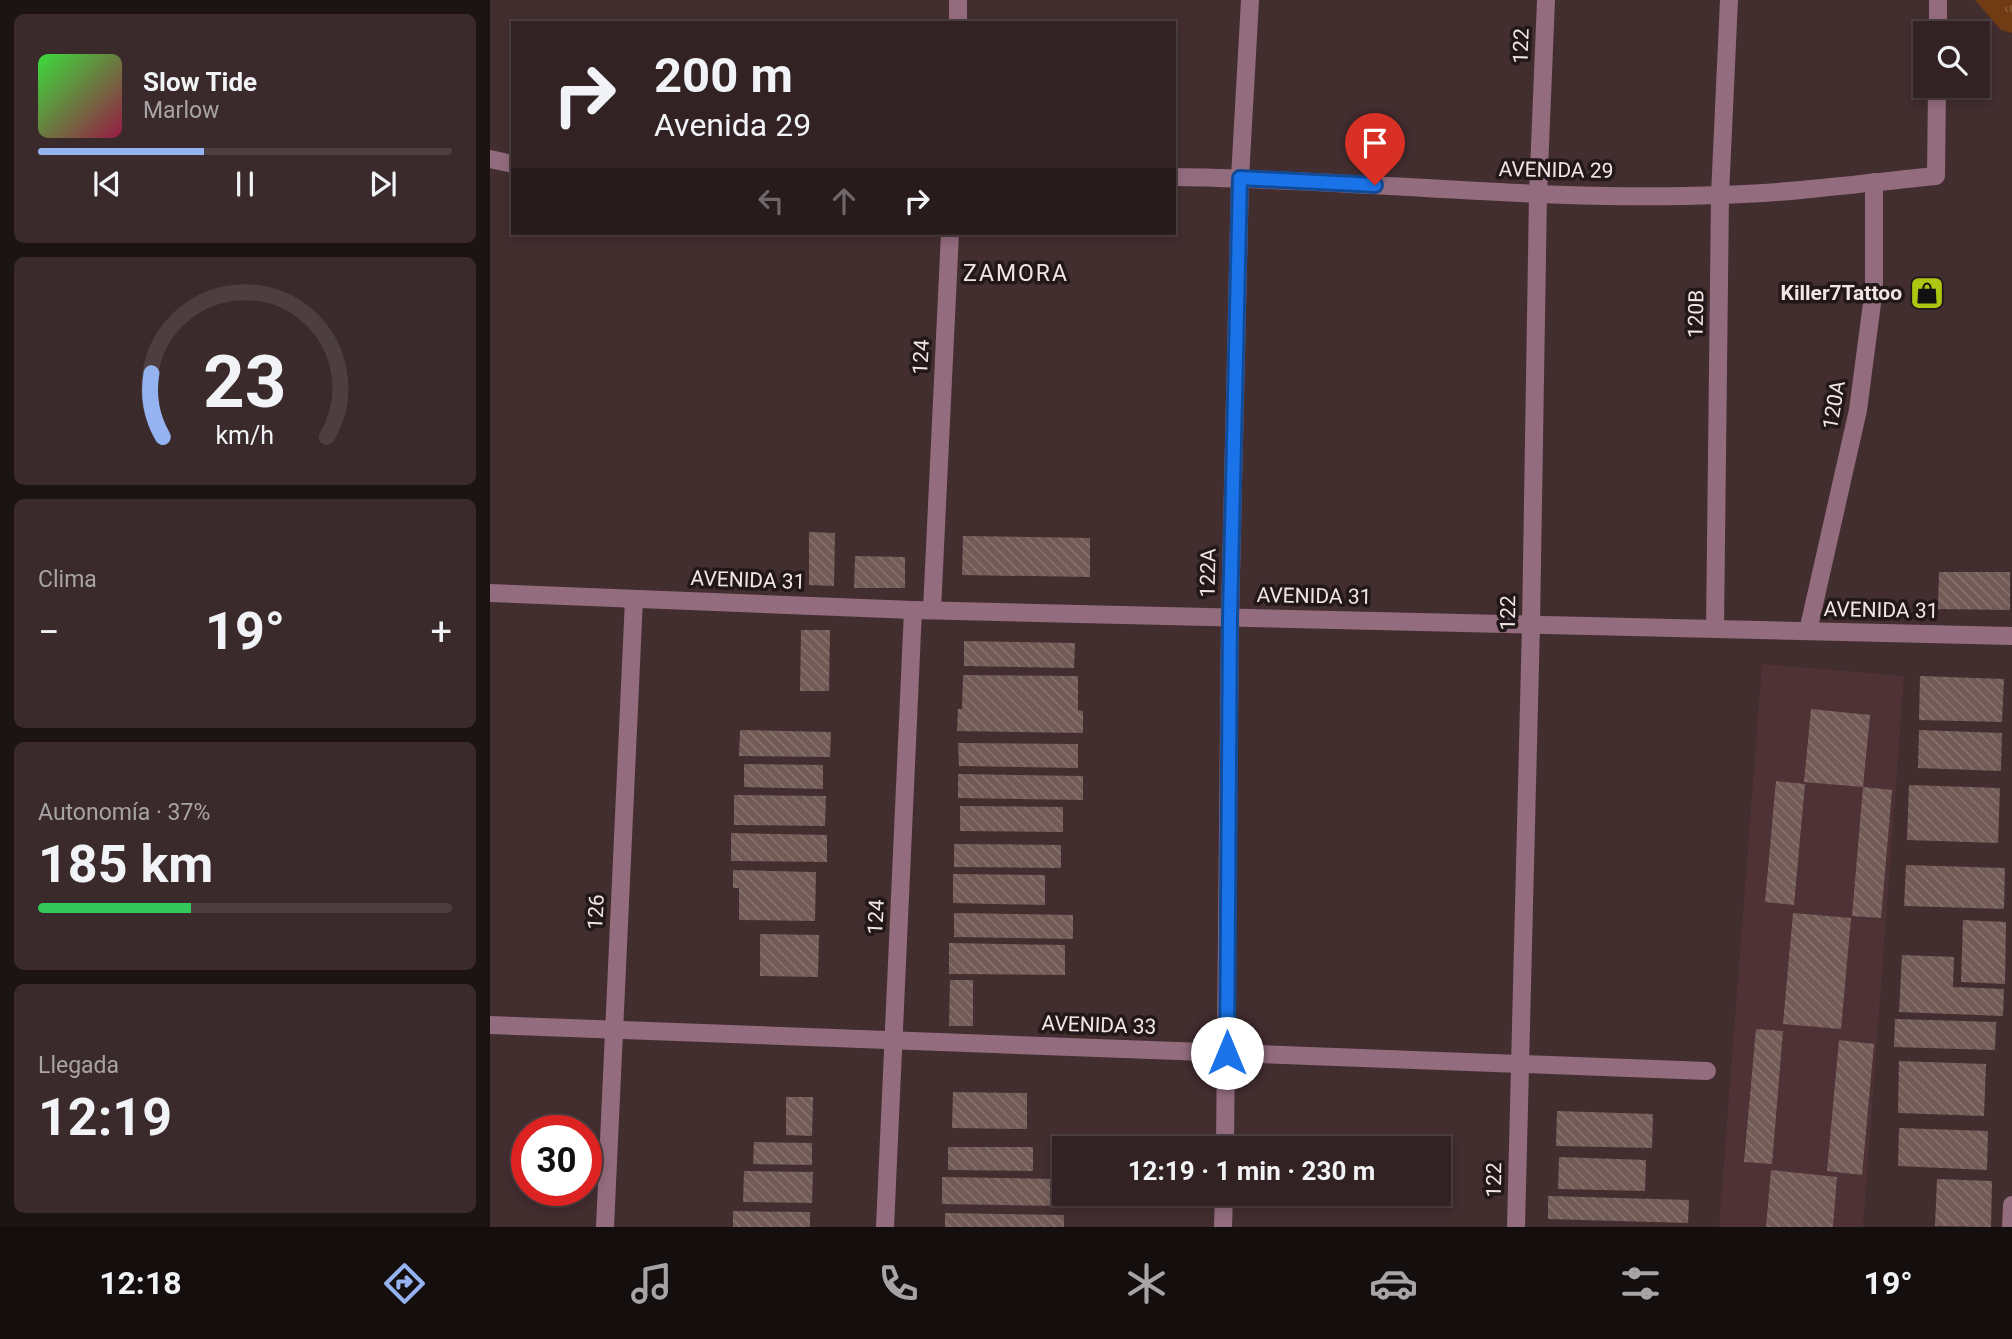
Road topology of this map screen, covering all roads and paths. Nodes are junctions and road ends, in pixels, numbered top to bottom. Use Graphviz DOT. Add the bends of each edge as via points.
graph roads {
  1 [pos="958,0"];
  2 [pos="1250,0"];
  3 [pos="1546,0"];
  4 [pos="1729,0"];
  5 [pos="1938,0"];
  6 [pos="958,21"];
  7 [pos="1938,21"];
  8 [pos="1937,98"];
  9 [pos="490,159"];
  10 [pos="511,164"];
  11 [pos="1176,177"];
  12 [pos="1240,178"];
  13 [pos="1874,182"];
  14 [pos="1538,194"];
  15 [pos="1720,195"];
  16 [pos="950,235"];
  17 [pos="490,593"];
  18 [pos="634,599"];
  19 [pos="913,610"];
  20 [pos="932,610"];
  21 [pos="1230,617"];
  22 [pos="1531,624"];
  23 [pos="1715,629"];
  24 [pos="1808,631"];
  25 [pos="2012,636"];
  26 [pos="490,1025"];
  27 [pos="614,1029"];
  28 [pos="893,1040"];
  29 [pos="1227,1053"];
  30 [pos="1519,1064"];
  31 [pos="1707,1071"];
  32 [pos="1225,1136"];
  33 [pos="2012,1205"];
  34 [pos="1224,1206"];
  35 [pos="605,1227"];
  36 [pos="885,1227"];
  37 [pos="1223,1227"];
  38 [pos="1516,1227"];
  39 [pos="2011,1227"];
  1 -- 6 [label="street"];
  2 -- 12 [label="street, 122A"];
  3 -- 14 [label="street, 122"];
  4 -- 15 [label="street, 120B"];
  5 -- 7 [label="street"];
  8 -- 13 [label="street, AVENIDA 29" via="1936,176"];
  9 -- 10 [label="street"];
  11 -- 12 [label="street, AVENIDA 29"];
  12 -- 14 [label="street, AVENIDA 29"];
  12 -- 21 [label="street, 122A"];
  13 -- 15 [label="street, AVENIDA 29"];
  13 -- 24 [label="street, 120A" via="1874,288 1858,410"];
  14 -- 15 [label="street, AVENIDA 29"];
  14 -- 22 [label="street, 122"];
  15 -- 23 [label="street, 120B"];
  16 -- 20 [label="street, 124"];
  17 -- 18 [label="street, AVENIDA 31"];
  18 -- 19 [label="street, AVENIDA 31"];
  18 -- 27 [label="street, 126"];
  19 -- 20 [label="street, AVENIDA 31"];
  19 -- 28 [label="street, 124"];
  20 -- 21 [label="street, AVENIDA 31"];
  21 -- 22 [label="street, AVENIDA 31"];
  21 -- 29 [label="street, 122A"];
  22 -- 23 [label="street, AVENIDA 31"];
  22 -- 30 [label="street, 122"];
  23 -- 24 [label="street, AVENIDA 31"];
  24 -- 25 [label="street, AVENIDA 31"];
  26 -- 27 [label="street, AVENIDA 33"];
  27 -- 28 [label="street, AVENIDA 33"];
  27 -- 35 [label="street, 126"];
  28 -- 29 [label="street, AVENIDA 33"];
  28 -- 36 [label="street, 124"];
  29 -- 30 [label="street, AVENIDA 33"];
  29 -- 32 [label="street, 122A"];
  30 -- 31 [label="street, AVENIDA 33"];
  30 -- 38 [label="street, 122"];
  33 -- 39 [label="street"];
  34 -- 37 [label="street"];
}
